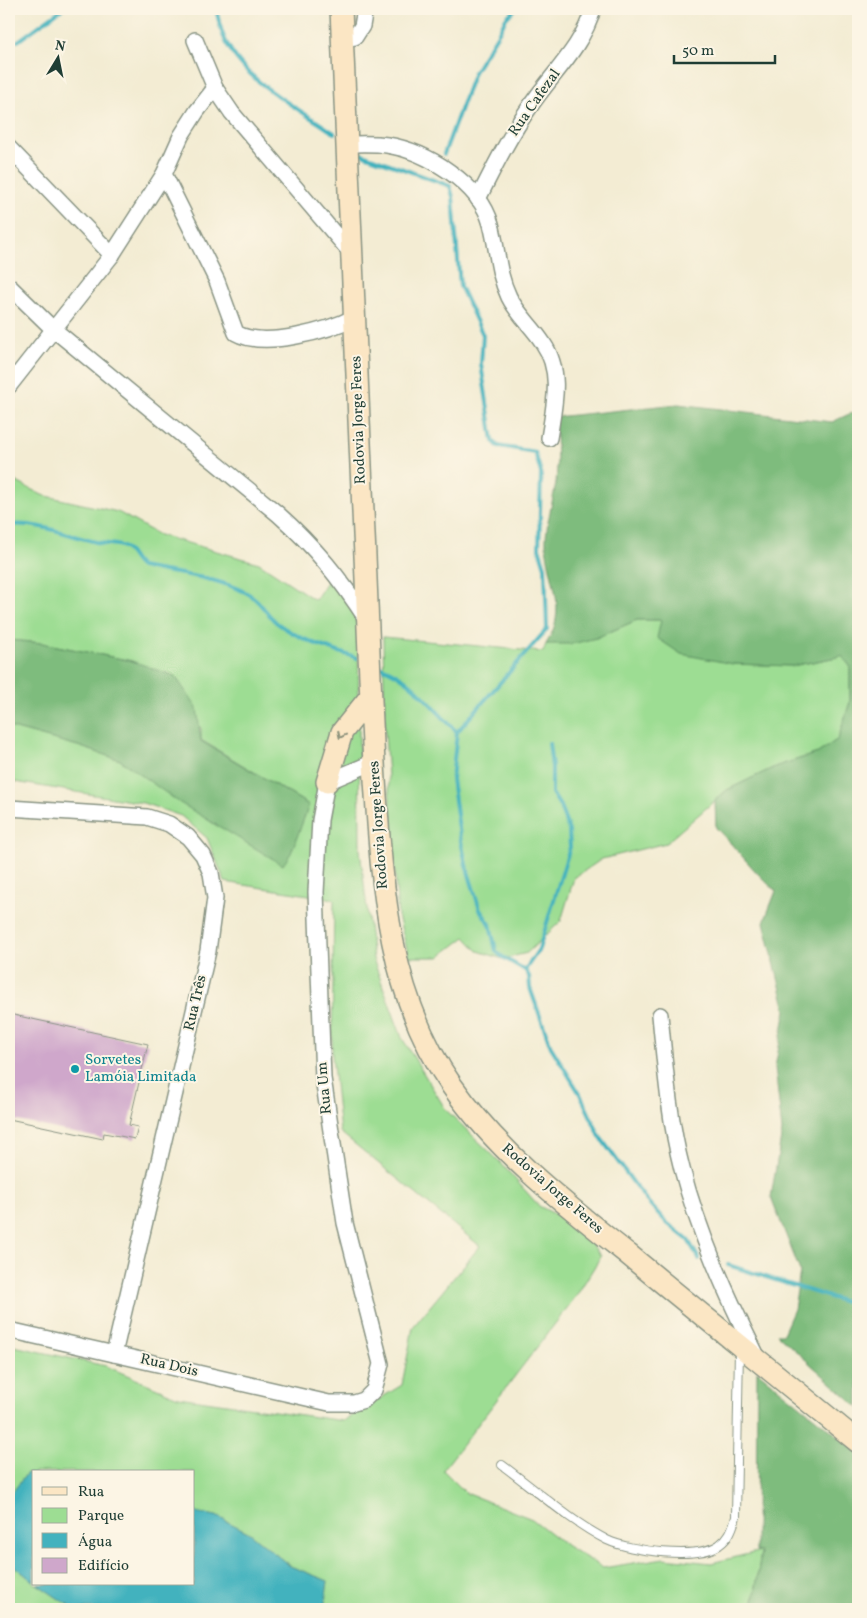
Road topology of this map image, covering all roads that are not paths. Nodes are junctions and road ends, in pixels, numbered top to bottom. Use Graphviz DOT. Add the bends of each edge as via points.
graph roads {
  1 [pos="341,9"];
  2 [pos="366,9"];
  3 [pos="593,9"];
  4 [pos="342,39"];
  5 [pos="195,40"];
  6 [pos="215,88"];
  7 [pos="346,144"];
  8 [pos="9,148"];
  9 [pos="164,174"];
  10 [pos="478,199"];
  11 [pos="351,253"];
  12 [pos="112,255"];
  13 [pos="9,286"];
  14 [pos="355,317"];
  15 [pos="52,328"];
  16 [pos="9,386"];
  17 [pos="549,438"];
  18 [pos="368,621"];
  19 [pos="370,697"];
  20 [pos="374,762"];
  21 [pos="327,782"];
  22 [pos="9,808"];
  23 [pos="660,1014"];
  24 [pos="9,1330"];
  25 [pos="739,1345"];
  26 [pos="114,1354"];
  27 [pos="760,1362"];
  28 [pos="329,1403"];
  29 [pos="858,1442"];
  30 [pos="502,1465"];
  1 -- 4 [label="main road, Rodovia Jorge Feres"];
  2 -- 4 [label="street" via="362,26 355,36"];
  3 -- 10 [label="street, Rua Cafezal" via="577,45 525,114"];
  4 -- 7 [label="main road, Rodovia Jorge Feres"];
  5 -- 6 [label="street"];
  6 -- 9 [label="street" via="181,136"];
  6 -- 11 [label="street" via="264,153"];
  7 -- 10 [label="street" via="388,145 422,157 446,169"];
  7 -- 11 [label="main road, Rodovia Jorge Feres"];
  8 -- 12 [label="street"];
  9 -- 12 [label="street"];
  9 -- 14 [label="street" via="217,281 236,333 252,339 272,339 316,332"];
  10 -- 17 [label="street" via="491,223 498,267 510,298 544,343 553,364 557,385"];
  11 -- 14 [label="main road, Rodovia Jorge Feres"];
  12 -- 15 [label="street"];
  13 -- 15 [label="street"];
  14 -- 18 [label="main road, Rodovia Jorge Feres"];
  15 -- 16 [label="street"];
  15 -- 18 [label="street" via="271,507 310,543"];
  18 -- 19 [label="main road, Rodovia Jorge Feres"];
  19 -- 20 [label="main road, Rodovia Jorge Feres"];
  19 -- 21 [label="main road, one-way" via="342,732"];
  20 -- 21 [label="street"];
  20 -- 25 [label="main road, Rodovia Jorge Feres" via="381,866 394,954 421,1032 449,1082 482,1125 521,1165"];
  21 -- 28 [label="street, Rua Um" via="320,820 316,892 323,1078 345,1223 381,1364 374,1390 364,1400"];
  22 -- 26 [label="street, Rua Três" via="147,817 169,824 188,837 203,855 211,873 215,898 208,951"];
  23 -- 27 [label="street" via="682,1169 710,1253"];
  24 -- 26 [label="street, Rua Dois"];
  25 -- 27 [label="main road, Rodovia Jorge Feres"];
  25 -- 30 [label="lane" via="736,1517 730,1534 717,1546 692,1552 658,1551 608,1540"];
  26 -- 28 [label="street, Rua Dois"];
  27 -- 29 [label="main road, Rodovia Jorge Feres"];
}
